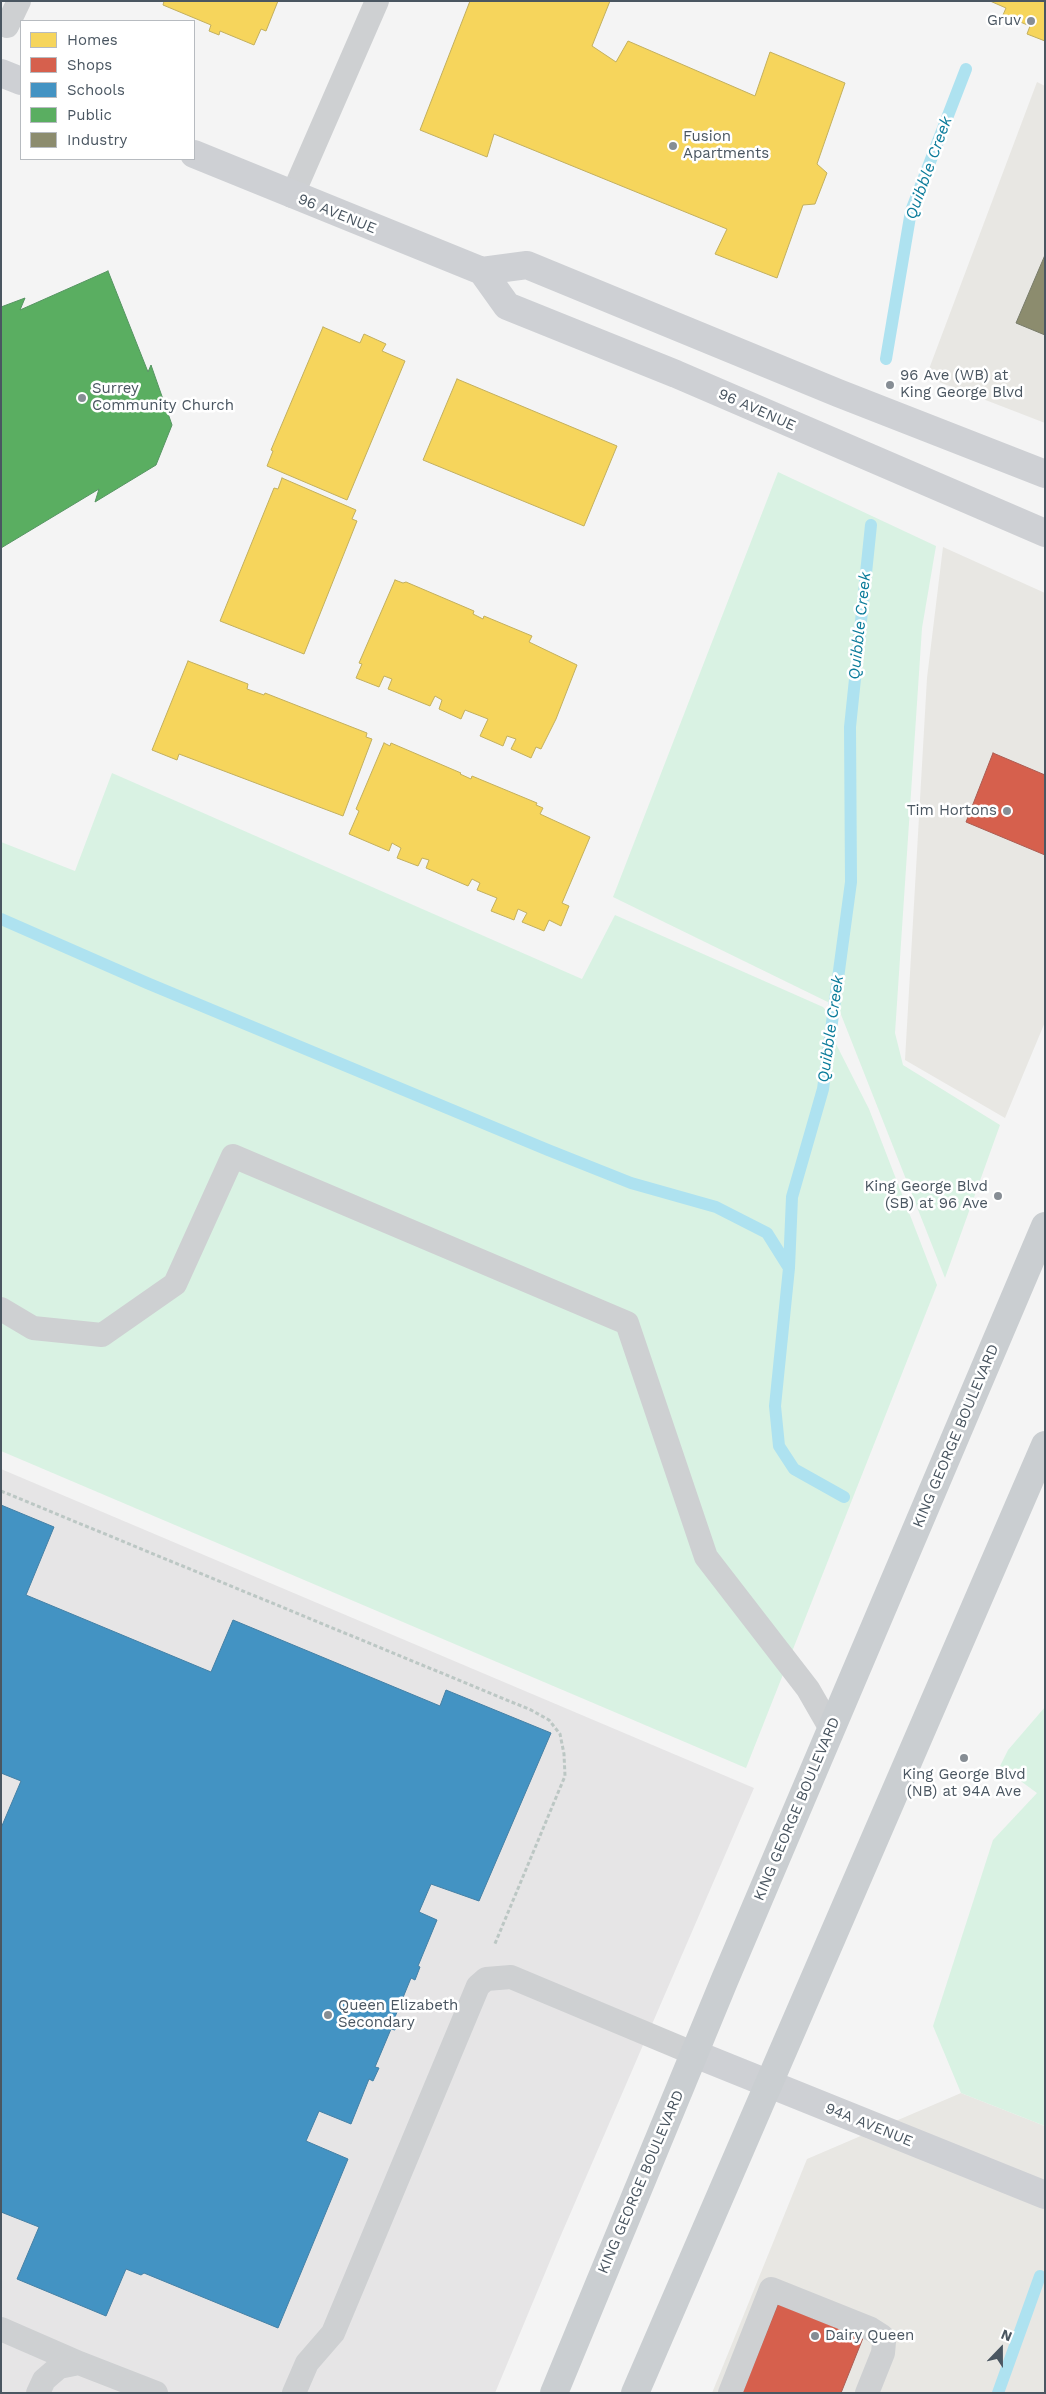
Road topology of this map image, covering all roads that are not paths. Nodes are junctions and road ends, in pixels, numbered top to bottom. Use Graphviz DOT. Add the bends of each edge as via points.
graph roads {
  1 [pos="19,1"];
  2 [pos="377,1"];
  3 [pos="7,26"];
  4 [pos="1,73"];
  5 [pos="20,81"];
  6 [pos="195,154"];
  7 [pos="292,196"];
  8 [pos="482,271"];
  9 [pos="1045,474"];
  10 [pos="1045,533"];
  11 [pos="1045,1226"];
  12 [pos="1,1310"];
  13 [pos="1045,1445"];
  14 [pos="831,1729"];
  15 [pos="695,2054"];
  16 [pos="769,2085"];
  17 [pos="1045,2195"];
  18 [pos="1,2330"];
  19 [pos="79,2363"];
  20 [pos="38,2393"];
  21 [pos="156,2393"];
  22 [pos="294,2393"];
  23 [pos="554,2393"];
  24 [pos="635,2393"];
  25 [pos="730,2393"];
  26 [pos="867,2393"];
  1 -- 3 [label="lane"];
  2 -- 7 [label="lane"];
  4 -- 5 [label="main road"];
  6 -- 7 [label="main road, 96 AVENUE"];
  7 -- 8 [label="main road, 96 AVENUE"];
  8 -- 9 [label="main road, 96 AVENUE" via="526,265"];
  8 -- 10 [label="main road, 96 AVENUE" via="507,306 676,374"];
  11 -- 14 [label="main road, KING GEORGE BOULEVARD"];
  12 -- 14 [label="lane" via="33,1328 102,1335 175,1284 233,1156 627,1323 706,1558 808,1689"];
  13 -- 16 [label="main road"];
  14 -- 15 [label="main road, KING GEORGE BOULEVARD"];
  15 -- 16 [label="main road, 94A AVENUE"];
  15 -- 22 [label="lane" via="511,1977 486,1979 478,1986 333,2332 307,2364"];
  15 -- 23 [label="main road, KING GEORGE BOULEVARD"];
  16 -- 17 [label="main road, 94A AVENUE"];
  16 -- 24 [label="main road"];
  18 -- 19 [label="lane"];
  19 -- 20 [label="lane" via="59,2367 44,2380"];
  19 -- 21 [label="lane"];
  25 -- 26 [label="lane" via="771,2290 872,2329 882,2336 883,2353"];
}
